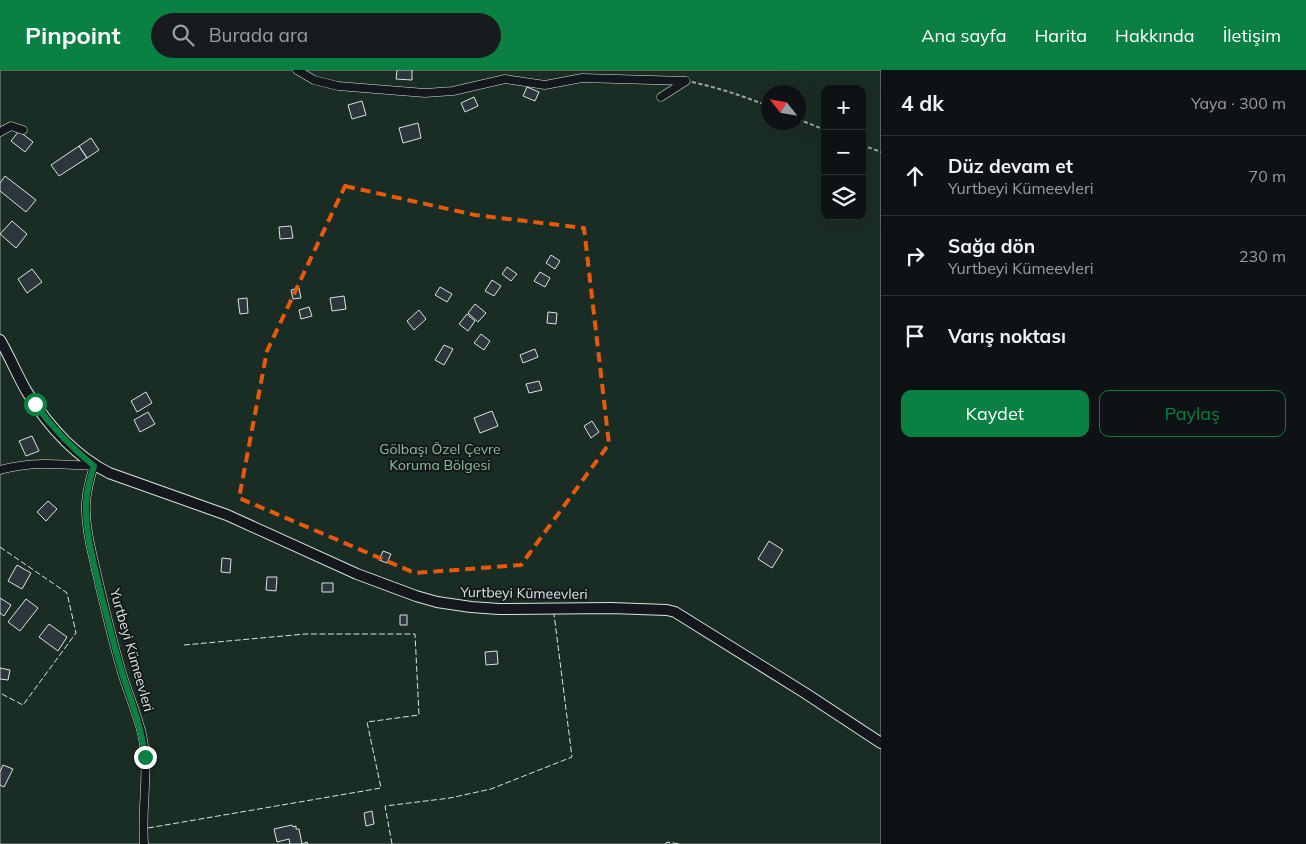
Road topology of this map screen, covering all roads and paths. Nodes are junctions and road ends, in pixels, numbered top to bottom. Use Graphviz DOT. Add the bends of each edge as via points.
graph roads {
  1 [pos="297,70"];
  2 [pos="686,81"];
  3 [pos="661,97"];
  4 [pos="761,104"];
  5 [pos="806,122"];
  6 [pos="821,128"];
  7 [pos="23,130"];
  8 [pos="0,132"];
  9 [pos="866,146"];
  10 [pos="881,152"];
  11 [pos="0,340"];
  12 [pos="94,466"];
  13 [pos="0,470"];
  14 [pos="881,743"];
  15 [pos="144,844"];
  1 -- 2 [label="street" via="314,80 338,86 425,93 453,91 505,79 545,85 582,78"];
  2 -- 3 [label="street"];
  2 -- 4 [label="path"];
  5 -- 6 [label="path"];
  7 -- 8 [label="street" via="11,126"];
  9 -- 10 [label="path"];
  11 -- 12 [label="street, Yurtbeyi Kümeevleri" via="27,391 48,421"];
  12 -- 13 [label="street, Yurtbeyi Kümeevleri" via="51,463"];
  12 -- 14 [label="street, Yurtbeyi Kümeevleri" via="227,515 374,581 437,602 489,608 611,608 675,612"];
  12 -- 15 [label="street, Yurtbeyi Kümeevleri" via="86,520 98,582 142,733 145,757"];
}
